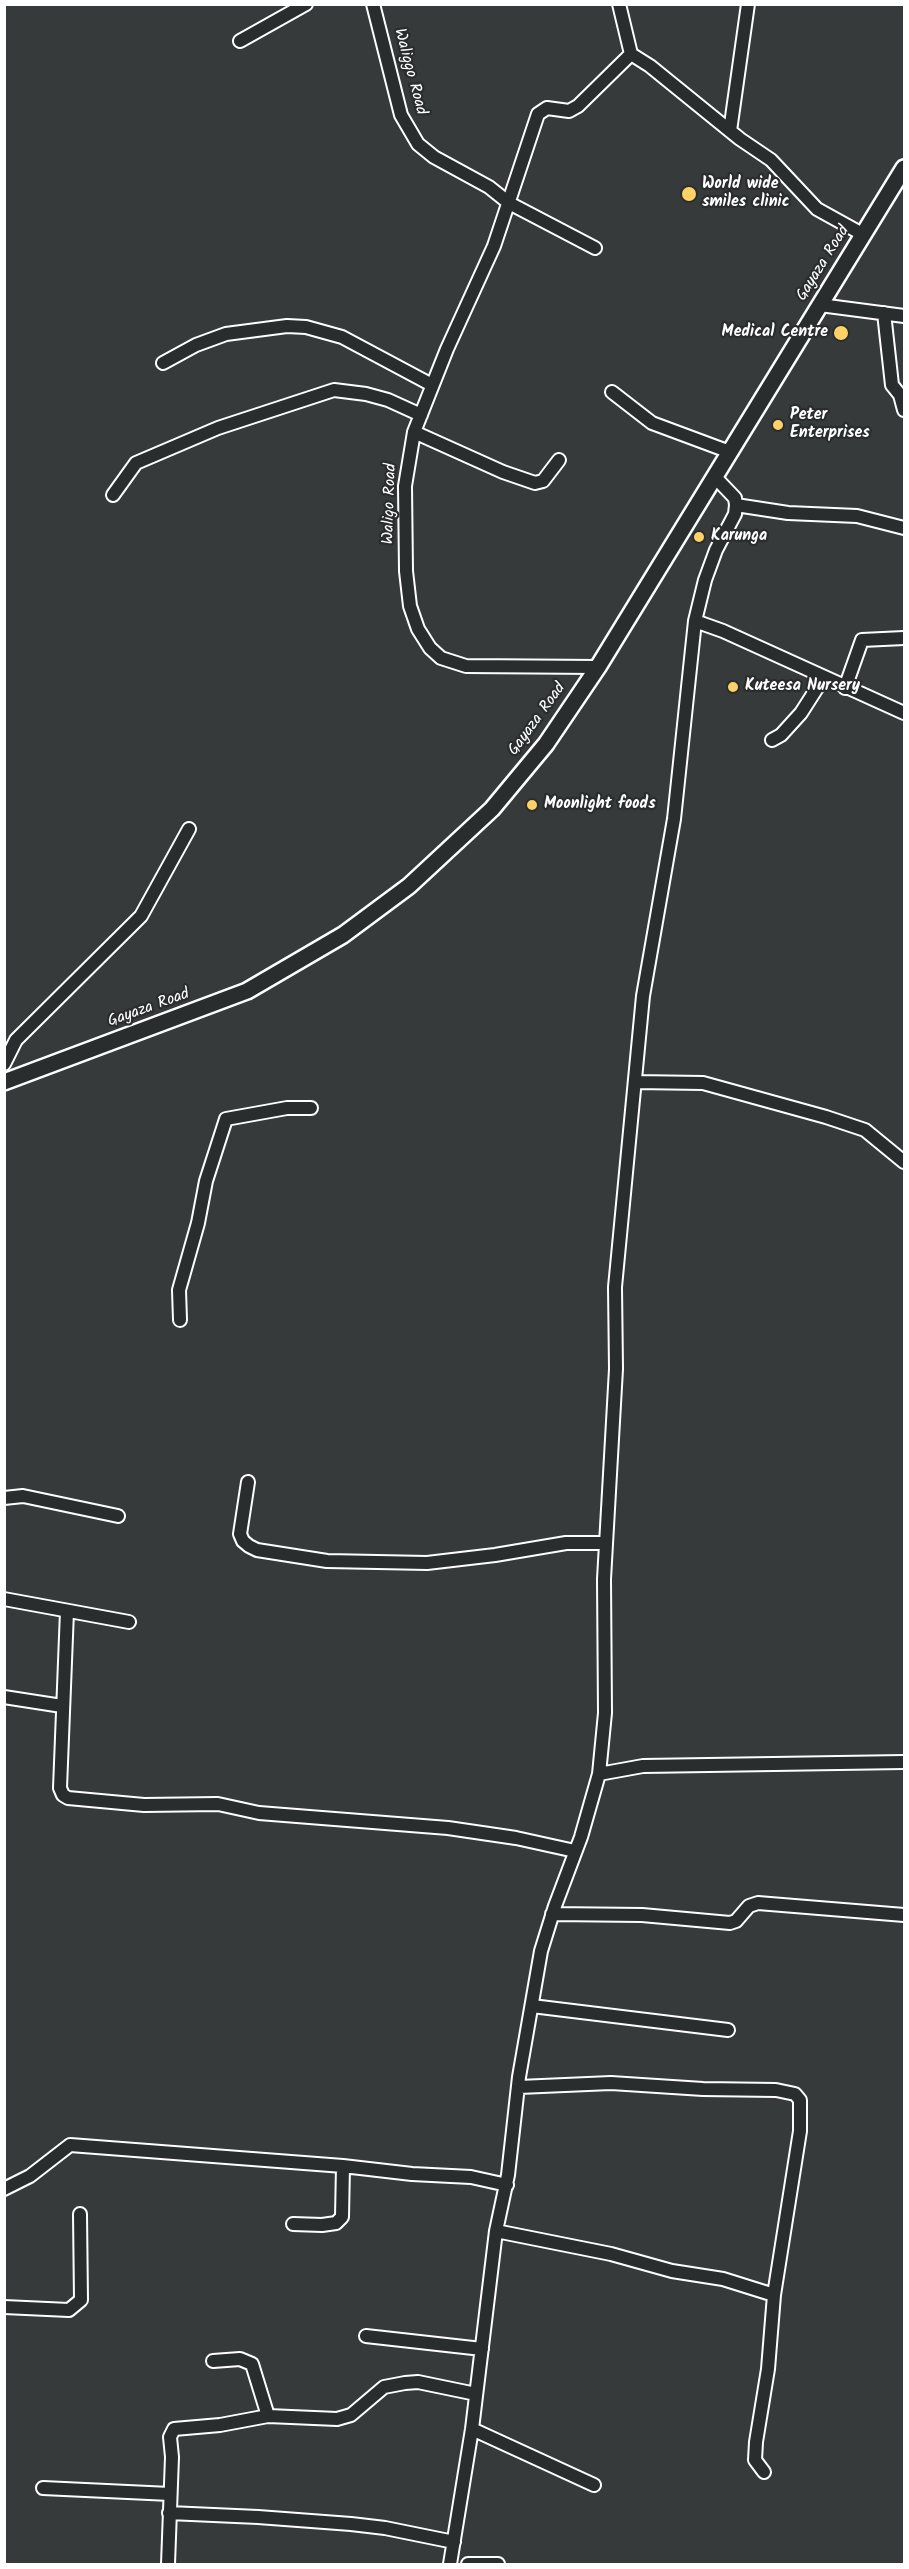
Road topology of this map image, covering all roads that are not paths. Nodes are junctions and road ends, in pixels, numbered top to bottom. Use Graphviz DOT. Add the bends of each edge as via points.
graph roads {
  1 [pos="306,4"];
  2 [pos="373,4"];
  3 [pos="619,4"];
  4 [pos="748,4"];
  5 [pos="240,41"];
  6 [pos="631,54"];
  7 [pos="730,131"];
  8 [pos="904,168"];
  9 [pos="509,203"];
  10 [pos="864,235"];
  11 [pos="595,248"];
  12 [pos="820,305"];
  13 [pos="884,313"];
  14 [pos="904,316"];
  15 [pos="164,363"];
  16 [pos="432,385"];
  17 [pos="612,392"];
  18 [pos="904,410"];
  19 [pos="421,415"];
  20 [pos="414,432"];
  21 [pos="730,452"];
  22 [pos="559,460"];
  23 [pos="714,476"];
  24 [pos="113,495"];
  25 [pos="736,505"];
  26 [pos="904,528"];
  27 [pos="694,621"];
  28 [pos="904,638"];
  29 [pos="598,667"];
  30 [pos="824,677"];
  31 [pos="846,688"];
  32 [pos="904,712"];
  33 [pos="772,740"];
  34 [pos="189,829"];
  35 [pos="4,1064"];
  36 [pos="4,1082"];
  37 [pos="635,1082"];
  38 [pos="311,1108"];
  39 [pos="904,1162"];
  40 [pos="180,1320"];
  41 [pos="248,1482"];
  42 [pos="4,1498"];
  43 [pos="118,1516"];
  44 [pos="606,1543"];
  45 [pos="4,1599"];
  46 [pos="67,1611"];
  47 [pos="129,1622"];
  48 [pos="4,1697"];
  49 [pos="62,1706"];
  50 [pos="904,1762"];
  51 [pos="598,1774"];
  52 [pos="575,1851"];
  53 [pos="552,1914"];
  54 [pos="904,1915"];
  55 [pos="532,2006"];
  56 [pos="728,2030"];
  57 [pos="519,2087"];
  58 [pos="343,2166"];
  59 [pos="507,2185"];
  60 [pos="4,2189"];
  61 [pos="80,2214"];
  62 [pos="292,2224"];
  63 [pos="496,2231"];
  64 [pos="774,2295"];
  65 [pos="4,2307"];
  66 [pos="366,2336"];
  67 [pos="482,2349"];
  68 [pos="213,2361"];
  69 [pos="476,2394"];
  70 [pos="268,2416"];
  71 [pos="472,2429"];
  72 [pos="764,2472"];
  73 [pos="594,2485"];
  74 [pos="43,2488"];
  75 [pos="170,2494"];
  76 [pos="169,2513"];
  77 [pos="454,2542"];
  78 [pos="168,2565"];
  79 [pos="450,2565"];
  80 [pos="468,2565"];
  81 [pos="498,2565"];
  1 -- 5 [label="street"];
  2 -- 9 [label="street, Waliggo Road" via="401,115 409,131 434,157 489,187"];
  3 -- 6 [label="street"];
  4 -- 7 [label="street"];
  6 -- 7 [label="street"];
  6 -- 9 [label="street, Waligo Road" via="578,106 569,111 541,110"];
  7 -- 10 [label="street" via="771,160 817,209"];
  8 -- 10 [label="main road, Gayaza Road"];
  9 -- 11 [label="street, Waliggo Road"];
  9 -- 16 [label="street, Waligo Road" via="478,285"];
  10 -- 12 [label="main road, Gayaza Road"];
  12 -- 13 [label="street"];
  12 -- 21 [label="main road, Gayaza Road"];
  13 -- 14 [label="street"];
  13 -- 18 [label="street" via="892,385"];
  15 -- 16 [label="street" via="226,334 306,327 342,337"];
  16 -- 19 [label="street, Waligo Road"];
  17 -- 21 [label="street" via="652,423"];
  19 -- 20 [label="street, Waligo Road"];
  19 -- 24 [label="street" via="366,393 334,390 218,428 136,463"];
  20 -- 22 [label="street" via="535,483 543,481"];
  20 -- 29 [label="street, Waligo Road" via="405,486 406,571 410,606 430,648 441,658 466,666"];
  21 -- 23 [label="main road, Gayaza Road"];
  23 -- 25 [label="street" via="735,498"];
  23 -- 29 [label="main road, Gayaza Road"];
  25 -- 26 [label="street" via="788,513 857,516"];
  25 -- 27 [label="street" via="705,580"];
  27 -- 30 [label="street"];
  27 -- 37 [label="street" via="678,791 643,996"];
  28 -- 31 [label="street" via="861,640"];
  29 -- 36 [label="main road, Gayaza Road" via="546,744 492,809 409,886 343,936 247,991"];
  30 -- 31 [label="street"];
  30 -- 33 [label="street" via="801,713"];
  31 -- 32 [label="street"];
  34 -- 35 [label="street" via="141,916 16,1040"];
  37 -- 39 [label="street" via="703,1083 826,1117 865,1130"];
  37 -- 44 [label="street" via="615,1287 616,1369"];
  38 -- 40 [label="street" via="286,1108 226,1119 179,1290"];
  41 -- 44 [label="street" via="240,1534 243,1541 257,1550 327,1561 427,1563 566,1543"];
  42 -- 43 [label="street" via="22,1496"];
  44 -- 51 [label="street" via="605,1713"];
  45 -- 46 [label="street"];
  46 -- 47 [label="street"];
  46 -- 49 [label="street"];
  48 -- 49 [label="street"];
  49 -- 52 [label="street" via="60,1788 68,1798 144,1805 218,1804 259,1813 448,1828"];
  50 -- 51 [label="street" via="643,1766"];
  51 -- 52 [label="street"];
  52 -- 53 [label="street"];
  53 -- 54 [label="street" via="642,1915 729,1923 736,1922 749,1906 758,1903"];
  53 -- 55 [label="street"];
  55 -- 56 [label="street"];
  55 -- 57 [label="street"];
  57 -- 59 [label="street"];
  57 -- 64 [label="street" via="611,2083 795,2094 800,2100 800,2131"];
  58 -- 59 [label="street" via="471,2177"];
  58 -- 60 [label="street" via="70,2145 30,2176"];
  58 -- 62 [label="street" via="342,2217 336,2223 322,2225"];
  59 -- 63 [label="street"];
  61 -- 65 [label="street" via="81,2300 69,2310"];
  63 -- 64 [label="street" via="723,2279"];
  63 -- 67 [label="street"];
  64 -- 72 [label="street" via="768,2369 756,2442 755,2460"];
  66 -- 67 [label="street"];
  67 -- 69 [label="street"];
  68 -- 70 [label="street" via="240,2359 252,2364"];
  69 -- 70 [label="street" via="405,2383 384,2387 344,2418"];
  69 -- 71 [label="street"];
  70 -- 75 [label="street" via="174,2429 170,2437"];
  71 -- 73 [label="street"];
  71 -- 77 [label="street"];
  74 -- 75 [label="street"];
  75 -- 76 [label="street"];
  76 -- 77 [label="street" via="363,2525"];
  76 -- 78 [label="street"];
  77 -- 79 [label="street"];
  80 -- 81 [label="street"];
}
